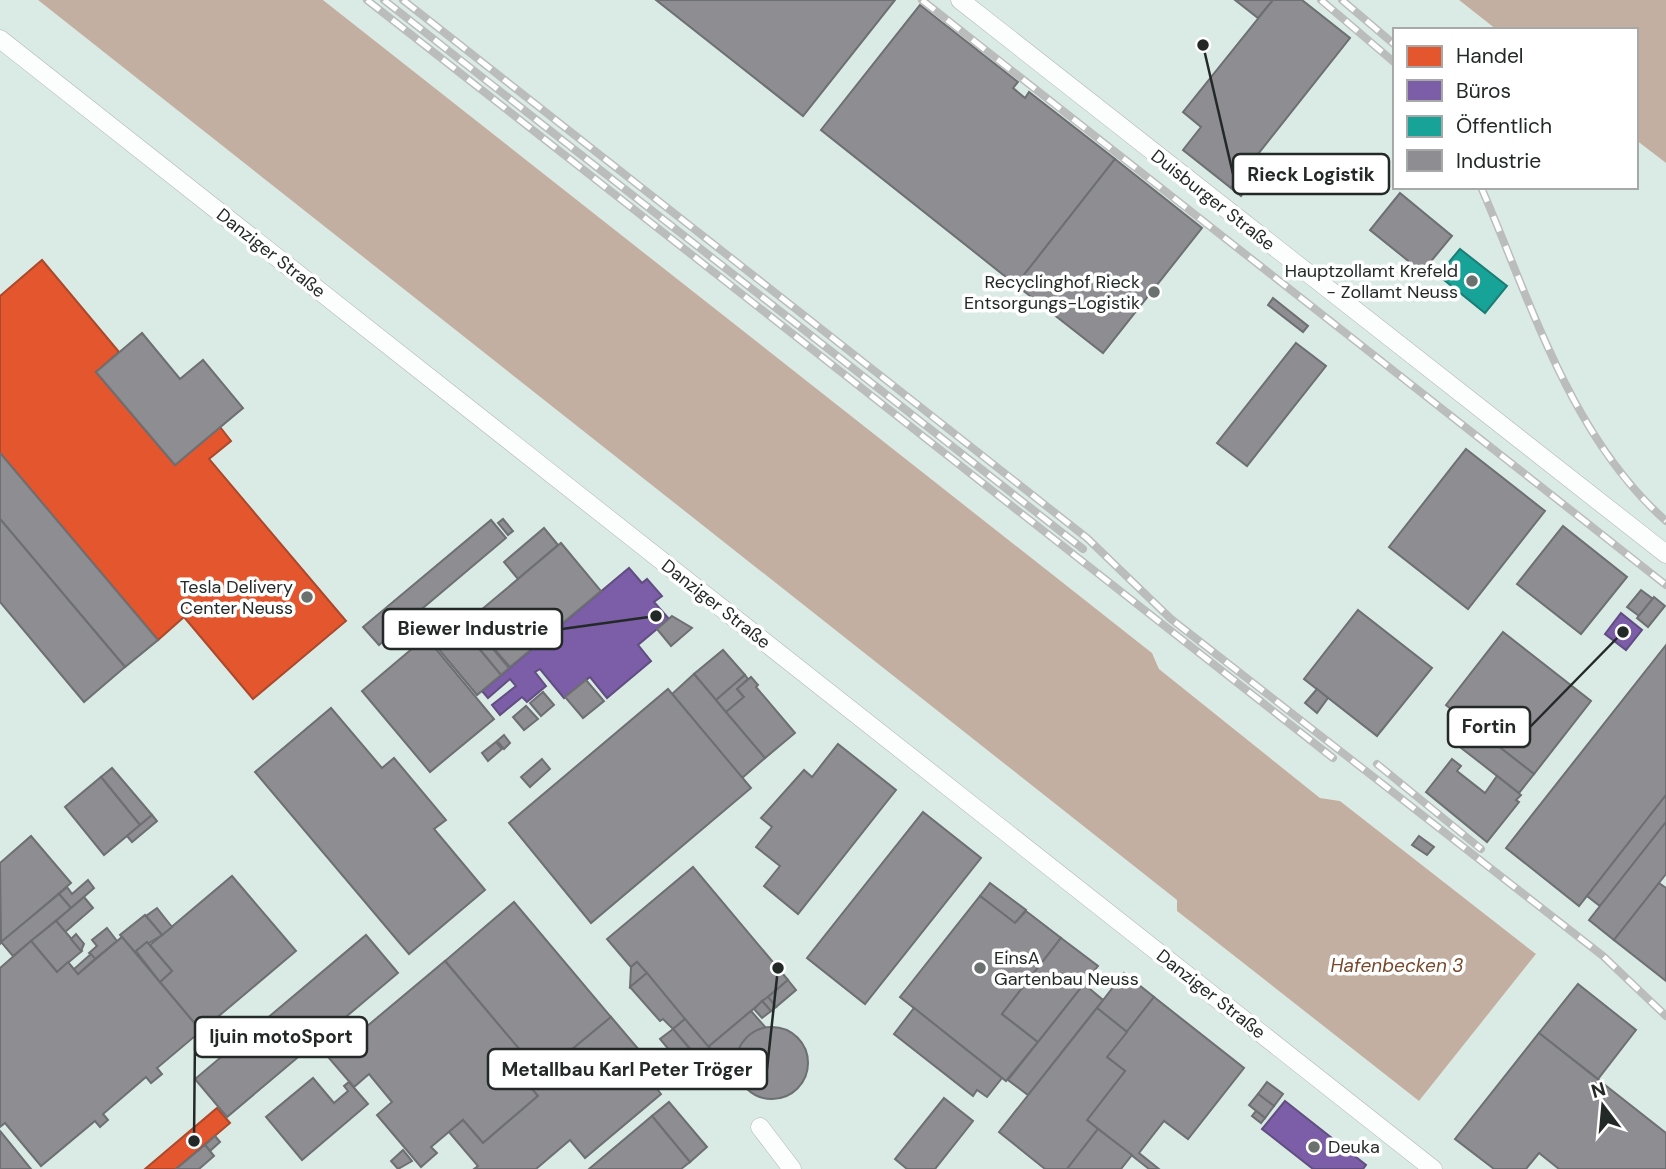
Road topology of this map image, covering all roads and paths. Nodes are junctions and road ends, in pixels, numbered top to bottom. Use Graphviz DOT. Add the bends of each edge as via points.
graph roads {
  1 [pos="960,0"];
  2 [pos="0,38"];
  3 [pos="1666,554"];
  4 [pos="760,1127"];
  5 [pos="792,1169"];
  6 [pos="1433,1169"];
  1 -- 3 [label="street, Duisburger Straße"];
  2 -- 6 [label="street, Danziger Straße"];
  4 -- 5 [label="street"];
}
